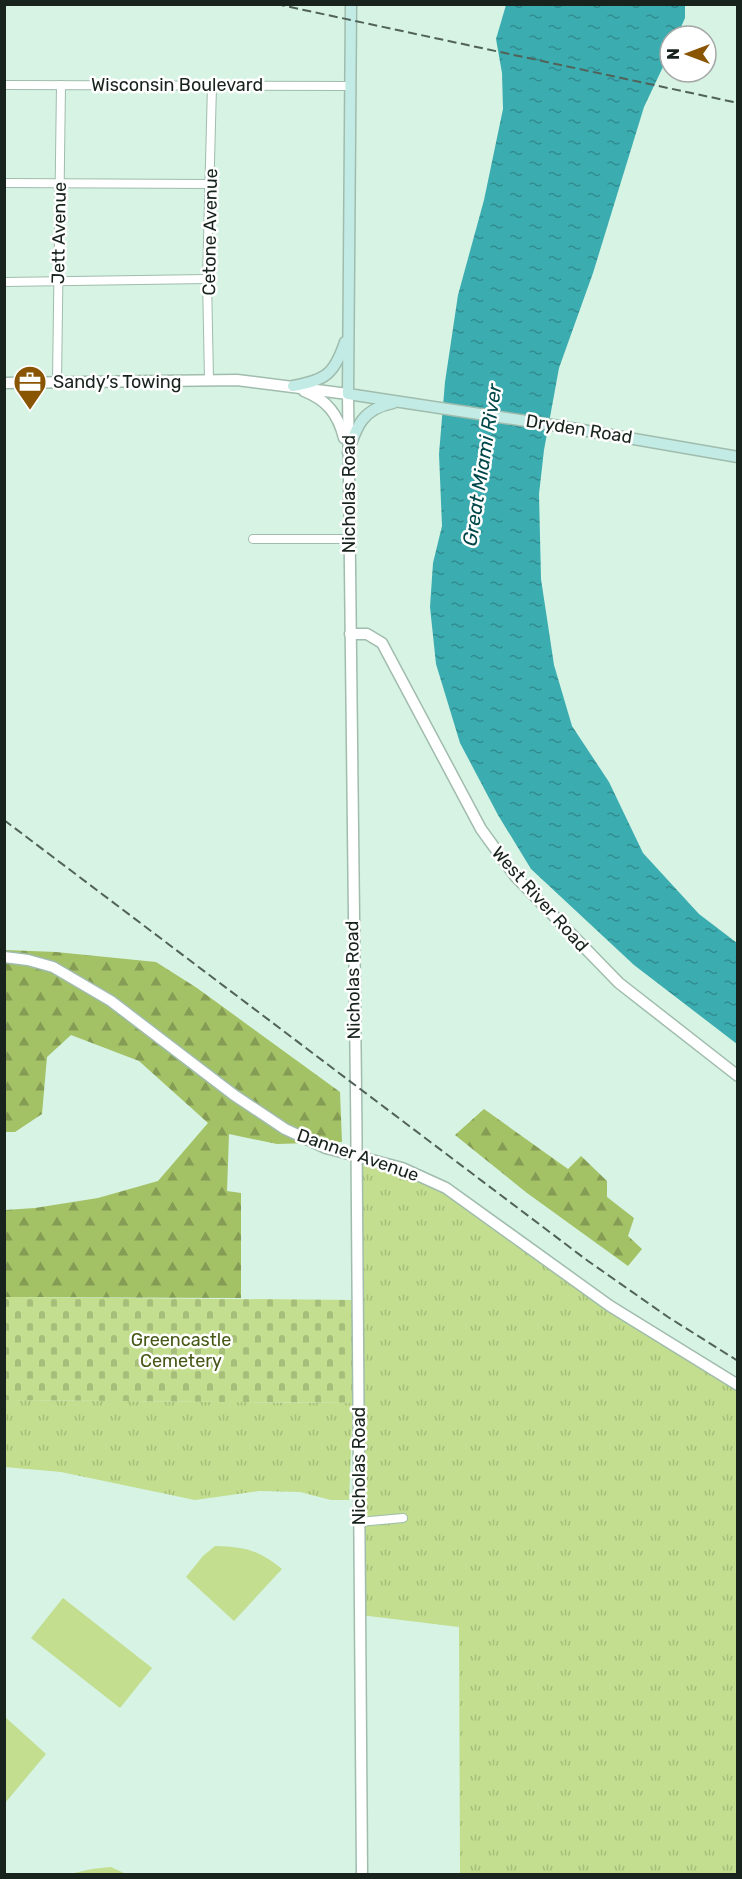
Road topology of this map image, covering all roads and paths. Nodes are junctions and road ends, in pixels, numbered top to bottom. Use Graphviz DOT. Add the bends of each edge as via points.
graph roads {
  1 [pos="351,4"];
  2 [pos="4,85"];
  3 [pos="61,85"];
  4 [pos="212,85"];
  5 [pos="349,86"];
  6 [pos="4,183"];
  7 [pos="60,183"];
  8 [pos="211,184"];
  9 [pos="207,279"];
  10 [pos="58,281"];
  11 [pos="4,282"];
  12 [pos="348,330"];
  13 [pos="209,380"];
  14 [pos="57,382"];
  15 [pos="4,383"];
  16 [pos="293,386"];
  17 [pos="348,394"];
  18 [pos="376,403"];
  19 [pos="348,452"];
  20 [pos="738,457"];
  21 [pos="349,539"];
  22 [pos="253,540"];
  23 [pos="350,634"];
  24 [pos="4,957"];
  25 [pos="738,1076"];
  26 [pos="357,1157"];
  27 [pos="738,1384"];
  28 [pos="403,1518"];
  29 [pos="359,1522"];
  30 [pos="362,1875"];
  1 -- 5 [label="main road, Nicholas Road"];
  2 -- 3 [label="street, Wisconsin Boulevard"];
  3 -- 4 [label="street, Wisconsin Boulevard"];
  3 -- 7 [label="street, Jett Avenue"];
  4 -- 5 [label="street, Wisconsin Boulevard"];
  4 -- 8 [label="street, Cetone Avenue"];
  5 -- 12 [label="main road, Nicholas Road"];
  6 -- 7 [label="street"];
  7 -- 8 [label="street"];
  7 -- 10 [label="street, Jett Avenue"];
  8 -- 9 [label="street, Cetone Avenue"];
  9 -- 10 [label="street"];
  9 -- 13 [label="street, Cetone Avenue"];
  10 -- 11 [label="street"];
  10 -- 14 [label="street, Jett Avenue"];
  12 -- 16 [label="main road" via="340,356 326,376"];
  12 -- 17 [label="main road, Nicholas Road"];
  13 -- 14 [label="street"];
  13 -- 16 [label="street"];
  14 -- 15 [label="street"];
  16 -- 17 [label="street"];
  16 -- 19 [label="street" via="332,407"];
  17 -- 18 [label="main road, Dryden Road"];
  17 -- 19 [label="street, Nicholas Road"];
  18 -- 19 [label="main road" via="362,421"];
  18 -- 20 [label="main road, Dryden Road" via="400,401"];
  19 -- 21 [label="street, Nicholas Road"];
  21 -- 22 [label="street"];
  21 -- 23 [label="street, Nicholas Road"];
  23 -- 25 [label="street, West River Road" via="367,634 382,643 482,828 515,876 619,983"];
  23 -- 26 [label="street, Nicholas Road"];
  24 -- 26 [label="street, Danner Avenue" via="62,971 134,1017 264,1116 304,1139"];
  26 -- 27 [label="street, Danner Avenue" via="402,1168 446,1188 610,1306"];
  26 -- 29 [label="street, Nicholas Road"];
  28 -- 29 [label="street"];
  29 -- 30 [label="street, Nicholas Road"];
}
